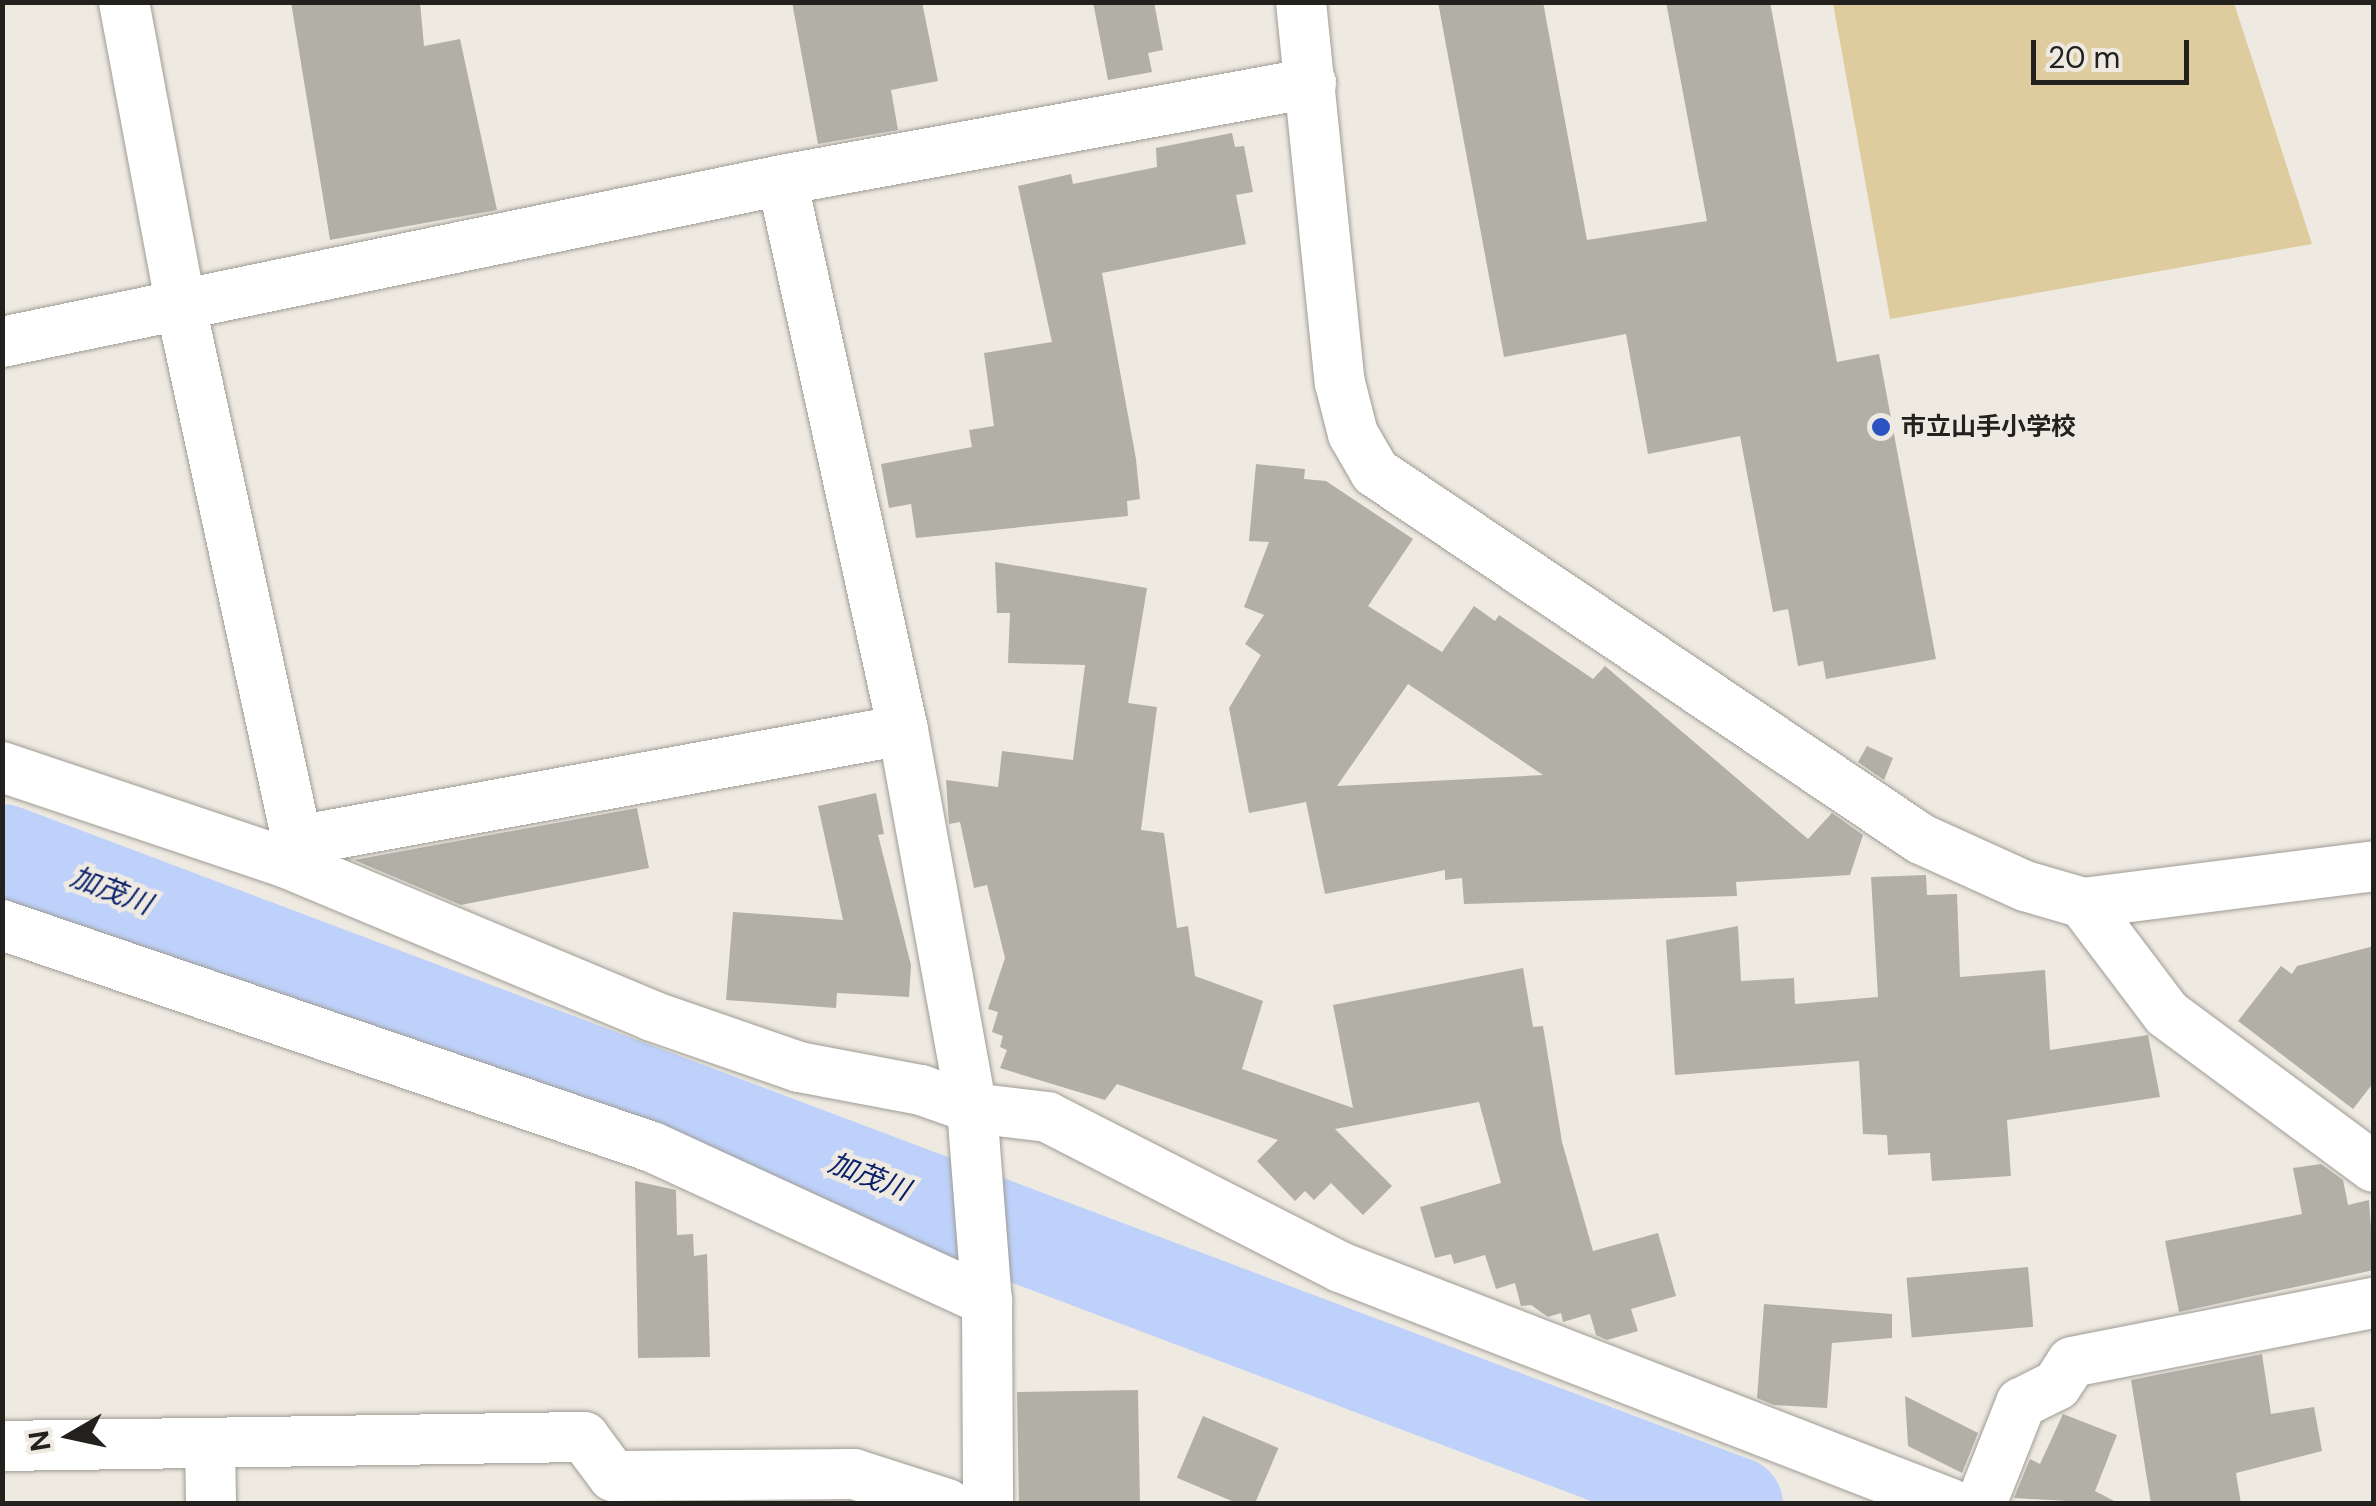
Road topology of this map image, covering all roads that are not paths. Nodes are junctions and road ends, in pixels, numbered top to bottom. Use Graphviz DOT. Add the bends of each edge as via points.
graph roads {
  1 [pos="124,2"];
  2 [pos="1300,2"];
  3 [pos="1310,84"];
  4 [pos="782,180"];
  5 [pos="181,306"];
  6 [pos="2,342"];
  7 [pos="903,730"];
  8 [pos="2,767"];
  9 [pos="292,852"];
  10 [pos="2374,866"];
  11 [pos="2083,902"];
  12 [pos="2,925"];
  13 [pos="972,1108"];
  14 [pos="2374,1166"];
  15 [pos="988,1301"];
  16 [pos="2374,1304"];
  17 [pos="210,1444"];
  18 [pos="2,1446"];
  19 [pos="210,1504"];
  20 [pos="947,1504"];
  21 [pos="988,1504"];
  22 [pos="1951,1504"];
  23 [pos="1981,1504"];
  1 -- 5 [label="street"];
  2 -- 3 [label="street"];
  3 -- 4 [label="street"];
  3 -- 11 [label="street" via="1340,384 1353,434 1375,472 1921,839 2024,886"];
  4 -- 5 [label="street"];
  4 -- 7 [label="street"];
  5 -- 6 [label="street"];
  5 -- 9 [label="street"];
  7 -- 9 [label="street"];
  7 -- 13 [label="street"];
  8 -- 9 [label="street"];
  9 -- 13 [label="street" via="652,1016 799,1067 921,1090"];
  10 -- 11 [label="street"];
  11 -- 14 [label="street" via="2167,1014"];
  12 -- 15 [label="street" via="652,1147"];
  13 -- 15 [label="street"];
  13 -- 22 [label="street" via="1047,1117 1340,1267"];
  15 -- 21 [label="street"];
  16 -- 23 [label="street" via="2072,1362 2057,1385 2021,1403"];
  17 -- 18 [label="street"];
  17 -- 19 [label="street"];
  17 -- 20 [label="street" via="584,1438 613,1476 854,1474"];
}
